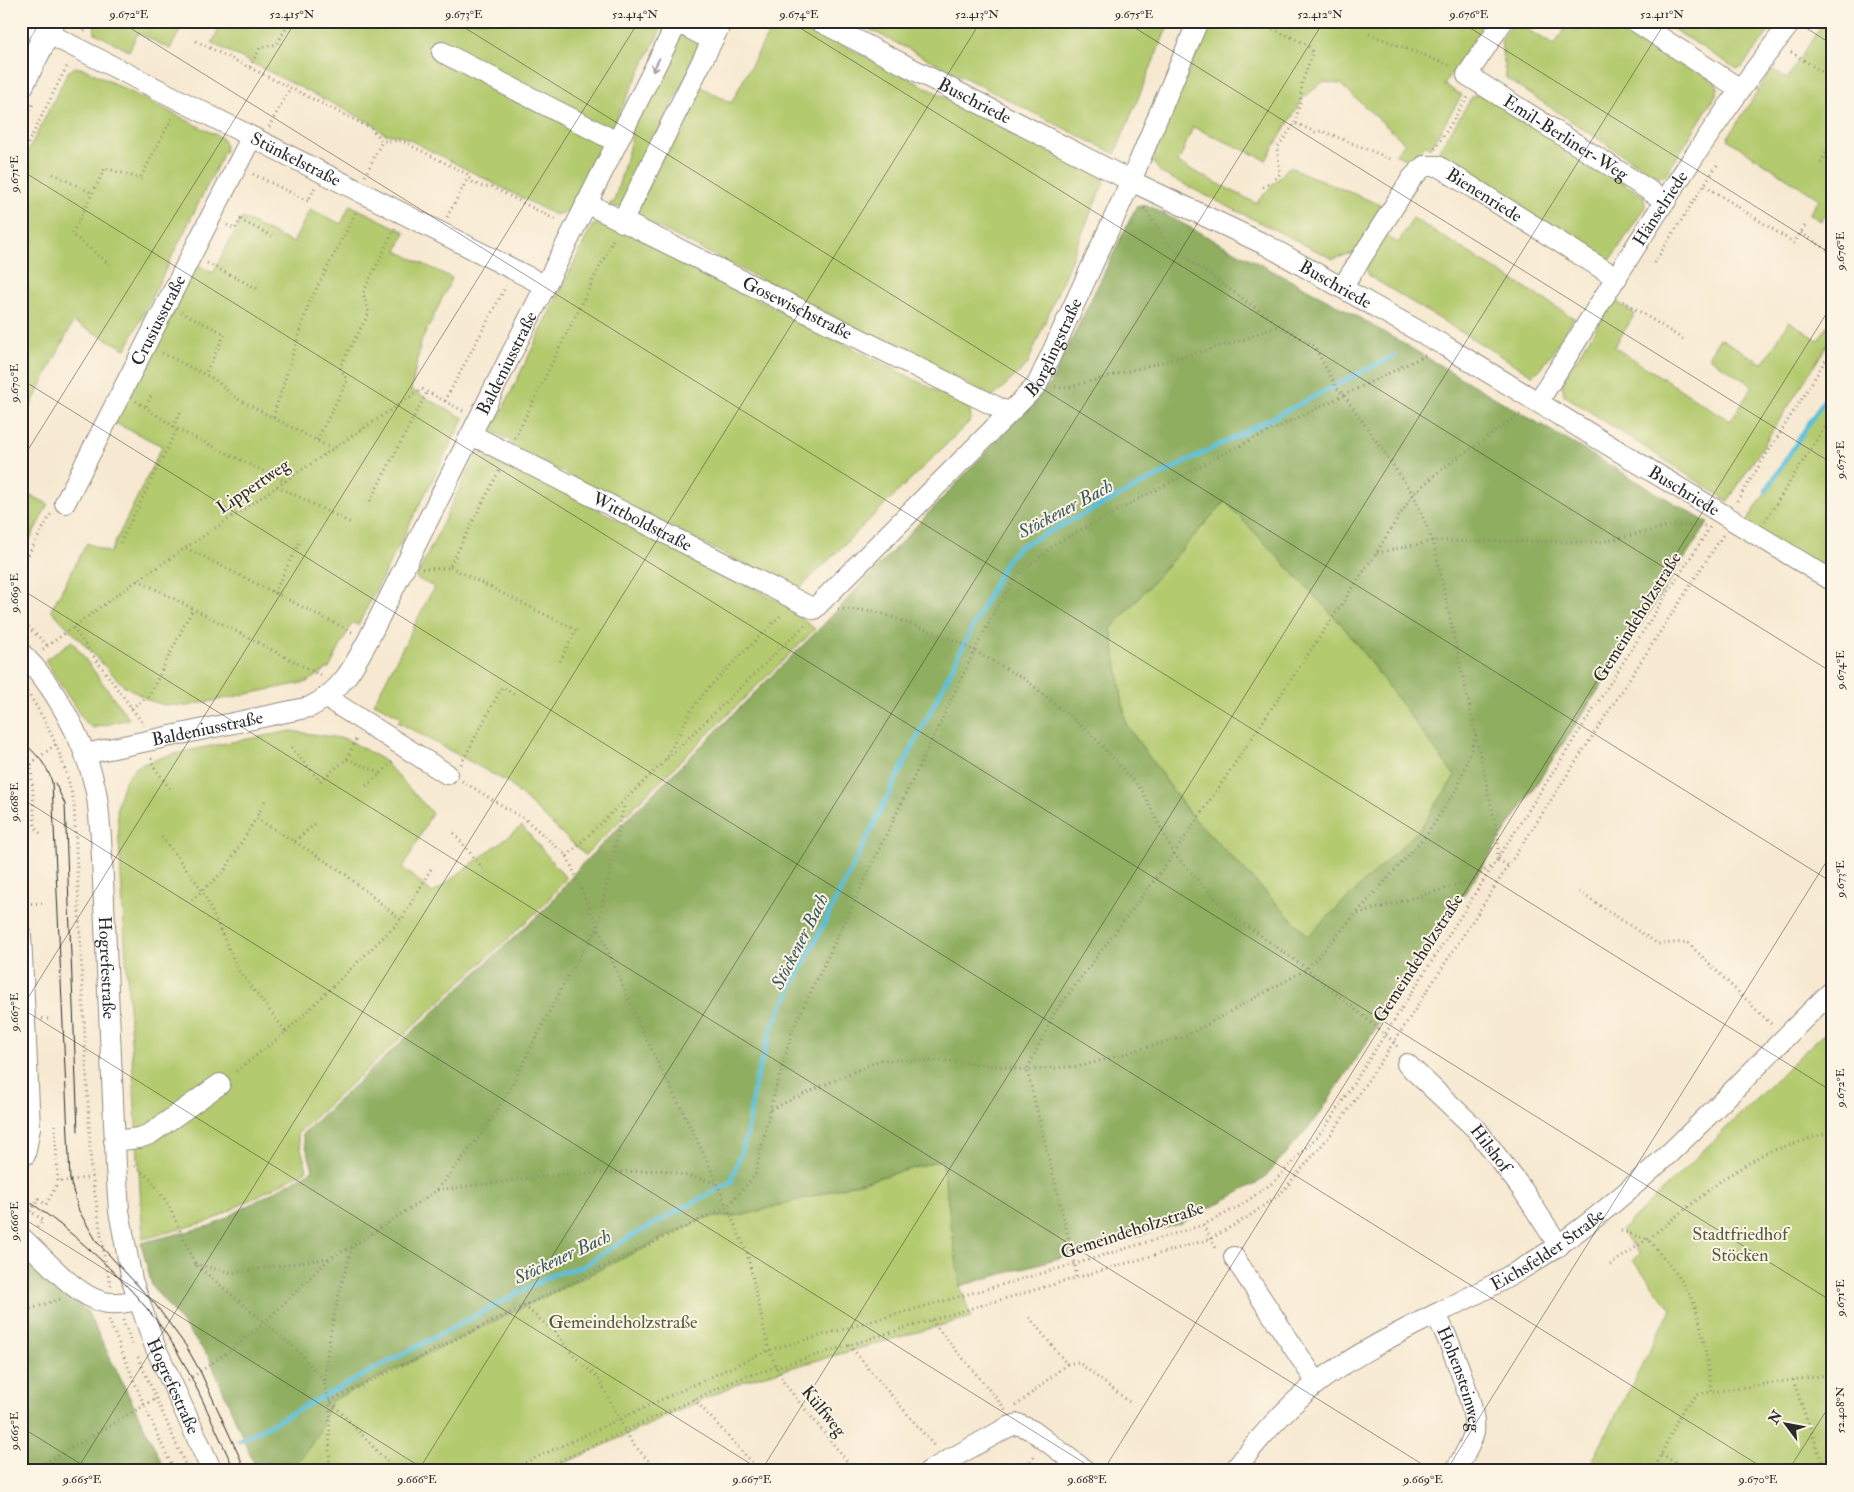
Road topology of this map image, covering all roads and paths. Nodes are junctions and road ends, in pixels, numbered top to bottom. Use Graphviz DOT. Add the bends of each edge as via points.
graph roads {
  1 [pos="24,21"];
  2 [pos="89,21"];
  3 [pos="290,21"];
  4 [pos="722,21"];
  5 [pos="819,21"];
  6 [pos="1198,21"];
  7 [pos="1228,21"];
  8 [pos="1502,21"];
  9 [pos="1635,21"];
  10 [pos="1792,21"];
  11 [pos="677,22"];
  12 [pos="50,27"];
  13 [pos="21,28"];
  14 [pos="1368,34"];
  15 [pos="712,40"];
  16 [pos="196,41"];
  17 [pos="1775,42"];
  18 [pos="76,48"];
  19 [pos="442,52"];
  20 [pos="250,67"];
  21 [pos="1472,79"];
  22 [pos="1833,79"];
  23 [pos="21,85"];
  24 [pos="290,88"];
  25 [pos="1740,89"];
  26 [pos="181,100"];
  27 [pos="1295,123"];
  28 [pos="256,140"];
  29 [pos="1833,140"];
  30 [pos="382,141"];
  31 [pos="617,142"];
  32 [pos="21,157"];
  33 [pos="1391,159"];
  34 [pos="1821,163"];
  35 [pos="237,165"];
  36 [pos="1424,166"];
  37 [pos="1717,166"];
  38 [pos="53,174"];
  39 [pos="322,174"];
  40 [pos="141,177"];
  41 [pos="468,178"];
  42 [pos="145,180"];
  43 [pos="1132,181"];
  44 [pos="1704,185"];
  45 [pos="1263,186"];
  46 [pos="92,193"];
  47 [pos="361,193"];
  48 [pos="1666,201"];
  49 [pos="586,203"];
  50 [pos="402,214"];
  51 [pos="240,220"];
  52 [pos="622,222"];
  53 [pos="1806,224"];
  54 [pos="573,228"];
  55 [pos="440,232"];
  56 [pos="1801,233"];
  57 [pos="272,236"];
  58 [pos="1833,253"];
  59 [pos="192,255"];
  60 [pos="1654,263"];
  61 [pos="110,265"];
  62 [pos="514,270"];
  63 [pos="544,285"];
  64 [pos="1612,285"];
  65 [pos="1342,288"];
  66 [pos="258,289"];
  67 [pos="167,305"];
  68 [pos="1280,325"];
  69 [pos="1684,340"];
  70 [pos="147,345"];
  71 [pos="1446,346"];
  72 [pos="1833,350"];
  73 [pos="205,374"];
  74 [pos="1037,385"];
  75 [pos="427,392"];
  76 [pos="122,394"];
  77 [pos="1344,395"];
  78 [pos="151,396"];
  79 [pos="445,401"];
  80 [pos="1538,402"];
  81 [pos="146,406"];
  82 [pos="181,411"];
  83 [pos="1009,413"];
  84 [pos="1833,414"];
  85 [pos="273,417"];
  86 [pos="476,427"];
  87 [pos="175,428"];
  88 [pos="317,440"];
  89 [pos="333,448"];
  90 [pos="508,453"];
  91 [pos="284,481"];
  92 [pos="277,486"];
  93 [pos="1413,494"];
  94 [pos="370,502"];
  95 [pos="65,503"];
  96 [pos="1734,505"];
  97 [pos="351,523"];
  98 [pos="1724,534"];
  99 [pos="1756,534"];
  100 [pos="1433,541"];
  101 [pos="120,543"];
  102 [pos="299,543"];
  103 [pos="185,548"];
  104 [pos="1376,553"];
  105 [pos="450,566"];
  106 [pos="21,568"];
  107 [pos="403,570"];
  108 [pos="138,580"];
  109 [pos="1833,581"];
  110 [pos="274,593"];
  111 [pos="805,604"];
  112 [pos="193,608"];
  113 [pos="21,620"];
  114 [pos="74,628"];
  115 [pos="368,640"];
  116 [pos="974,650"];
  117 [pos="21,653"];
  118 [pos="559,664"];
  119 [pos="21,684"];
  120 [pos="334,692"];
  121 [pos="515,695"];
  122 [pos="132,708"];
  123 [pos="364,721"];
  124 [pos="73,730"];
  125 [pos="1476,734"];
  126 [pos="146,740"];
  127 [pos="56,744"];
  128 [pos="291,747"];
  129 [pos="85,754"];
  130 [pos="347,759"];
  131 [pos="664,762"];
  132 [pos="31,764"];
  133 [pos="21,765"];
  134 [pos="450,776"];
  135 [pos="366,786"];
  136 [pos="170,789"];
  137 [pos="265,801"];
  138 [pos="624,802"];
  139 [pos="256,818"];
  140 [pos="315,824"];
  141 [pos="454,833"];
  142 [pos="42,835"];
  143 [pos="162,836"];
  144 [pos="295,840"];
  145 [pos="1174,854"];
  146 [pos="567,856"];
  147 [pos="1498,860"];
  148 [pos="1509,866"];
  149 [pos="431,869"];
  150 [pos="486,872"];
  151 [pos="202,890"];
  152 [pos="1579,892"];
  153 [pos="192,900"];
  154 [pos="46,903"];
  155 [pos="21,904"];
  156 [pos="1357,914"];
  157 [pos="401,920"];
  158 [pos="597,929"];
  159 [pos="21,935"];
  160 [pos="1307,969"];
  161 [pos="1833,990"];
  162 [pos="286,1032"];
  163 [pos="1385,1034"];
  164 [pos="1784,1037"];
  165 [pos="1407,1064"];
  166 [pos="1027,1070"];
  167 [pos="220,1084"];
  168 [pos="770,1109"];
  169 [pos="55,1125"];
  170 [pos="1833,1131"];
  171 [pos="114,1141"];
  172 [pos="21,1158"];
  173 [pos="116,1166"];
  174 [pos="93,1177"];
  175 [pos="58,1182"];
  176 [pos="718,1184"];
  177 [pos="437,1190"];
  178 [pos="728,1206"];
  179 [pos="1202,1225"];
  180 [pos="1621,1232"];
  181 [pos="1210,1239"];
  182 [pos="24,1240"];
  183 [pos="1648,1240"];
  184 [pos="352,1246"];
  185 [pos="1559,1246"];
  186 [pos="1234,1257"];
  187 [pos="329,1258"];
  188 [pos="195,1264"];
  189 [pos="1075,1264"];
  190 [pos="1610,1265"];
  191 [pos="1076,1277"];
  192 [pos="81,1292"];
  193 [pos="138,1300"];
  194 [pos="110,1303"];
  195 [pos="524,1306"];
  196 [pos="21,1312"];
  197 [pos="1436,1315"];
  198 [pos="1029,1316"];
  199 [pos="931,1320"];
  200 [pos="264,1322"];
  201 [pos="849,1345"];
  202 [pos="769,1350"];
  203 [pos="211,1363"];
  204 [pos="1067,1364"];
  205 [pos="776,1366"];
  206 [pos="1833,1374"];
  207 [pos="1792,1380"];
  208 [pos="324,1381"];
  209 [pos="1317,1384"];
  210 [pos="1712,1391"];
  211 [pos="155,1399"];
  212 [pos="694,1399"];
  213 [pos="330,1402"];
  214 [pos="1132,1404"];
  215 [pos="144,1405"];
  216 [pos="619,1419"];
  217 [pos="626,1431"];
  218 [pos="1661,1455"];
  219 [pos="946,1461"];
  220 [pos="32,1471"];
  221 [pos="174,1471"];
  222 [pos="188,1471"];
  223 [pos="212,1471"];
  224 [pos="329,1471"];
  225 [pos="396,1471"];
  226 [pos="507,1471"];
  227 [pos="537,1471"];
  228 [pos="658,1471"];
  229 [pos="760,1471"];
  230 [pos="855,1471"];
  231 [pos="928,1471"];
  232 [pos="1086,1471"];
  233 [pos="1234,1471"];
  234 [pos="1455,1471"];
  235 [pos="1653,1471"];
  236 [pos="1692,1471"];
  237 [pos="1825,1471"];
  1 -- 13 [label="main road"];
  2 -- 18 [label="path"];
  3 -- 20 [label="path" via="277,44 260,48"];
  4 -- 15 [label="street"];
  5 -- 43 [label="street, Buschriede"];
  6 -- 43 [label="street, Borglingstraße"];
  7 -- 27 [label="path" via="1246,29 1257,22 1306,44 1313,52 1302,83"];
  8 -- 21 [label="street"];
  9 -- 25 [label="street"];
  10 -- 17 [label="street, Hänselriede"];
  11 -- 15 [label="street"];
  11 -- 31 [label="street, Baldeniusstraße, one-way"];
  12 -- 18 [label="street, Stünkelstraße"];
  12 -- 23 [label="main road"];
  14 -- 21 [label="path" via="1456,68"];
  15 -- 52 [label="street"];
  16 -- 20 [label="path"];
  17 -- 22 [label="path"];
  17 -- 25 [label="street, Hänselriede"];
  18 -- 26 [label="street, Stünkelstraße"];
  18 -- 32 [label="path"];
  19 -- 31 [label="street"];
  20 -- 24 [label="path"];
  21 -- 36 [label="path"];
  21 -- 48 [label="street, Emil-Berliner-Weg"];
  24 -- 28 [label="path"];
  24 -- 30 [label="path" via="371,128"];
  25 -- 48 [label="street, Hänselriede"];
  26 -- 28 [label="street, Stünkelstraße"];
  26 -- 40 [label="path"];
  27 -- 33 [label="path"];
  27 -- 45 [label="path" via="1277,148 1280,174"];
  28 -- 35 [label="street, Crusiusstraße"];
  28 -- 39 [label="street, Stünkelstraße"];
  29 -- 34 [label="path"];
  30 -- 41 [label="path" via="402,141 467,174"];
  30 -- 47 [label="path"];
  31 -- 49 [label="street, Baldeniusstraße"];
  35 -- 39 [label="path" via="308,201"];
  35 -- 59 [label="street, Crusiusstraße"];
  36 -- 64 [label="street, Bienenriede" via="1438,166"];
  36 -- 65 [label="street, Bienenriede" via="1412,178"];
  37 -- 44 [label="path"];
  38 -- 46 [label="path"];
  39 -- 47 [label="street, Stünkelstraße"];
  40 -- 42 [label="path"];
  40 -- 46 [label="path" via="105,168"];
  41 -- 54 [label="path"];
  41 -- 55 [label="path"];
  43 -- 65 [label="street, Buschriede" via="1266,245"];
  43 -- 68 [label="path" via="1141,203 1170,246"];
  43 -- 74 [label="street, Borglingstraße"];
  44 -- 56 [label="path" via="1794,243"];
  44 -- 60 [label="path"];
  46 -- 61 [label="path" via="72,234"];
  47 -- 50 [label="street, Stünkelstraße"];
  47 -- 85 [label="path" via="309,303"];
  48 -- 64 [label="street, Hänselriede"];
  49 -- 52 [label="street, Gosewischstraße"];
  49 -- 54 [label="street, Baldeniusstraße"];
  50 -- 55 [label="street, Stünkelstraße"];
  50 -- 88 [label="path" via="363,293 369,313 340,366 346,381"];
  51 -- 57 [label="path"];
  52 -- 83 [label="street, Gosewischstraße"];
  52 -- 90 [label="path"];
  53 -- 56 [label="path"];
  54 -- 63 [label="street, Baldeniusstraße"];
  55 -- 62 [label="street, Stünkelstraße"];
  56 -- 58 [label="path"];
  59 -- 66 [label="path"];
  59 -- 67 [label="street, Crusiusstraße"];
  62 -- 63 [label="street, Stünkelstraße"];
  62 -- 79 [label="path"];
  63 -- 86 [label="street, Baldeniusstraße"];
  64 -- 69 [label="path"];
  64 -- 80 [label="street, Hänselriede"];
  65 -- 71 [label="street, Buschriede"];
  67 -- 70 [label="street, Crusiusstraße"];
  67 -- 73 [label="path" via="225,334"];
  68 -- 74 [label="path" via="1240,341 1066,388"];
  68 -- 77 [label="path" via="1314,346"];
  70 -- 73 [label="path"];
  70 -- 76 [label="street, Crusiusstraße"];
  71 -- 77 [label="path"];
  71 -- 80 [label="street, Buschriede"];
  72 -- 96 [label="path"];
  73 -- 85 [label="path" via="236,398"];
  74 -- 83 [label="street, Borglingstraße"];
  75 -- 79 [label="path"];
  75 -- 89 [label="path, Lippertweg" via="422,389"];
  75 -- 94 [label="path"];
  76 -- 81 [label="path"];
  76 -- 95 [label="street, Crusiusstraße"];
  77 -- 93 [label="path"];
  77 -- 116 [label="path" via="1219,456 1055,544 1016,576"];
  78 -- 81 [label="path"];
  79 -- 86 [label="path"];
  80 -- 93 [label="path" via="1442,468"];
  80 -- 99 [label="street, Buschriede"];
  81 -- 87 [label="path"];
  82 -- 87 [label="path"];
  83 -- 111 [label="street, Borglingstraße"];
  84 -- 99 [label="path"];
  85 -- 88 [label="path"];
  86 -- 90 [label="street, Wittboldstraße"];
  86 -- 107 [label="street, Baldeniusstraße"];
  87 -- 91 [label="path"];
  87 -- 101 [label="path"];
  88 -- 89 [label="path"];
  89 -- 91 [label="path, Lippertweg"];
  90 -- 105 [label="path"];
  90 -- 111 [label="street, Wittboldstraße"];
  91 -- 92 [label="path, Lippertweg"];
  92 -- 97 [label="path"];
  92 -- 103 [label="path, Lippertweg"];
  93 -- 100 [label="path"];
  93 -- 104 [label="path"];
  95 -- 106 [label="path" via="49,515"];
  98 -- 148 [label="path"];
  99 -- 109 [label="street, Buschriede"];
  100 -- 104 [label="path"];
  100 -- 125 [label="path"];
  100 -- 147 [label="path, Gemeindeholzstraße" via="1601,542 1675,526 1711,526"];
  102 -- 110 [label="path"];
  103 -- 108 [label="path, Lippertweg"];
  103 -- 110 [label="path"];
  104 -- 145 [label="path"];
  105 -- 107 [label="path"];
  105 -- 118 [label="path" via="576,630"];
  107 -- 115 [label="street, Baldeniusstraße"];
  108 -- 112 [label="path"];
  108 -- 114 [label="path, Lippertweg"];
  110 -- 115 [label="path"];
  111 -- 116 [label="path" via="874,611"];
  111 -- 131 [label="path" via="707,689 687,717"];
  111 -- 131 [label="path" via="805,626"];
  112 -- 120 [label="path"];
  112 -- 122 [label="path" via="149,696"];
  113 -- 114 [label="path, Lippertweg" via="48,646"];
  114 -- 122 [label="path"];
  115 -- 120 [label="street, Baldeniusstraße"];
  116 -- 145 [label="path" via="1026,680 1090,733 1141,789"];
  116 -- 168 [label="path" via="793,1029"];
  117 -- 124 [label="street, Hogrefestraße" via="53,693"];
  119 -- 127 [label="path" via="41,712"];
  120 -- 123 [label="street"];
  120 -- 126 [label="street, Baldeniusstraße" via="310,707"];
  121 -- 134 [label="path" via="502,688"];
  122 -- 126 [label="path" via="144,724"];
  123 -- 130 [label="path"];
  123 -- 134 [label="street"];
  124 -- 127 [label="path"];
  124 -- 129 [label="street, Hogrefestraße"];
  125 -- 147 [label="path" via="1498,836"];
  125 -- 156 [label="path" via="1458,787 1428,832"];
  126 -- 129 [label="street, Baldeniusstraße"];
  126 -- 136 [label="path" via="153,765"];
  127 -- 132 [label="path"];
  127 -- 174 [label="path" via="74,803"];
  128 -- 130 [label="path" via="320,781"];
  129 -- 171 [label="street, Hogrefestraße" via="96,789 101,838"];
  130 -- 135 [label="path" via="381,773"];
  131 -- 138 [label="path"];
  132 -- 133 [label="path"];
  132 -- 142 [label="path" via="35,827"];
  134 -- 146 [label="path" via="472,784 526,820"];
  137 -- 139 [label="path"];
  138 -- 146 [label="path"];
  138 -- 158 [label="path"];
  139 -- 144 [label="path"];
  139 -- 151 [label="path" via="225,870"];
  140 -- 144 [label="path"];
  141 -- 150 [label="path"];
  143 -- 151 [label="path"];
  144 -- 157 [label="path" via="340,870"];
  145 -- 160 [label="path" via="1229,913"];
  145 -- 166 [label="path" via="1054,1012"];
  146 -- 158 [label="path, Külfweg"];
  147 -- 148 [label="path"];
  147 -- 156 [label="path" via="1471,881"];
  147 -- 163 [label="path, Gemeindeholzstraße"];
  148 -- 181 [label="path" via="1333,1132 1281,1193"];
  149 -- 157 [label="path"];
  151 -- 153 [label="path"];
  151 -- 162 [label="path" via="239,971"];
  152 -- 164 [label="path" via="1658,944 1687,942"];
  154 -- 155 [label="path"];
  156 -- 160 [label="path"];
  157 -- 162 [label="path"];
  158 -- 176 [label="path, Külfweg" via="645,1037"];
  158 -- 177 [label="path" via="566,979 507,1095"];
  159 -- 172 [label="street" via="30,1128 25,1155"];
  160 -- 163 [label="path"];
  160 -- 166 [label="path" via="1186,1036 1082,1066"];
  161 -- 164 [label="street, Eichsfelder Straße"];
  162 -- 167 [label="path"];
  163 -- 179 [label="path, Gemeindeholzstraße" via="1326,1128 1275,1182 1240,1206"];
  164 -- 185 [label="street, Eichsfelder Straße" via="1650,1170"];
  165 -- 185 [label="street, Hilshof" via="1477,1130 1522,1188"];
  166 -- 168 [label="path" via="954,1061 880,1060"];
  166 -- 189 [label="path"];
  167 -- 171 [label="street" via="150,1134"];
  168 -- 178 [label="path" via="754,1175"];
  169 -- 175 [label="path"];
  170 -- 183 [label="path" via="1765,1154 1723,1179"];
  171 -- 173 [label="street, Hogrefestraße"];
  173 -- 188 [label="path" via="132,1164 151,1179 169,1206"];
  173 -- 193 [label="street, Hogrefestraße" via="125,1250"];
  174 -- 175 [label="path"];
  174 -- 194 [label="path"];
  175 -- 182 [label="path" via="46,1205 38,1199 30,1210 43,1220"];
  176 -- 177 [label="path" via="664,1170 557,1175"];
  176 -- 178 [label="path, Külfweg"];
  177 -- 184 [label="path"];
  178 -- 195 [label="path"];
  178 -- 202 [label="path, Külfweg" via="748,1253"];
  179 -- 181 [label="path"];
  179 -- 189 [label="path, Gemeindeholzstraße"];
  180 -- 183 [label="path"];
  181 -- 186 [label="path" via="1220,1254"];
  181 -- 191 [label="path"];
  182 -- 192 [label="street"];
  183 -- 190 [label="path"];
  183 -- 210 [label="path" via="1692,1298"];
  184 -- 187 [label="path"];
  184 -- 208 [label="path"];
  185 -- 197 [label="street, Eichsfelder Straße"];
  186 -- 209 [label="street"];
  187 -- 188 [label="path" via="233,1273"];
  187 -- 200 [label="path"];
  188 -- 200 [label="path"];
  189 -- 191 [label="path"];
  189 -- 202 [label="path, Gemeindeholzstraße"];
  191 -- 199 [label="path"];
  192 -- 194 [label="street"];
  192 -- 196 [label="path"];
  193 -- 194 [label="street"];
  193 -- 223 [label="street, Hogrefestraße" via="154,1344"];
  194 -- 211 [label="path"];
  194 -- 215 [label="path" via="112,1328"];
  195 -- 213 [label="path"];
  195 -- 216 [label="path" via="555,1332 573,1355 598,1378"];
  197 -- 209 [label="street, Eichsfelder Straße" via="1362,1354"];
  197 -- 234 [label="street, Hohensteinweg" via="1447,1335 1473,1413 1474,1432"];
  198 -- 204 [label="path"];
  199 -- 201 [label="path"];
  199 -- 204 [label="path" via="1008,1412"];
  200 -- 203 [label="path"];
  200 -- 208 [label="path" via="297,1350"];
  201 -- 205 [label="path"];
  201 -- 219 [label="path"];
  202 -- 205 [label="path, Külfweg"];
  202 -- 216 [label="path, Gemeindeholzstraße"];
  204 -- 214 [label="path" via="1078,1362"];
  205 -- 212 [label="path"];
  205 -- 230 [label="path, Külfweg" via="784,1383"];
  206 -- 207 [label="path"];
  207 -- 210 [label="path"];
  207 -- 237 [label="path"];
  208 -- 213 [label="path"];
  209 -- 233 [label="street, Eichsfelder Straße" via="1277,1419"];
  210 -- 218 [label="path" via="1698,1394 1683,1409"];
  211 -- 215 [label="path"];
  211 -- 222 [label="path"];
  212 -- 217 [label="path"];
  212 -- 229 [label="path"];
  213 -- 224 [label="path"];
  213 -- 225 [label="path"];
  215 -- 220 [label="path"];
  215 -- 221 [label="path"];
  216 -- 217 [label="path"];
  216 -- 226 [label="path, Gemeindeholzstraße"];
  217 -- 227 [label="path"];
  217 -- 228 [label="path" via="632,1443"];
  218 -- 235 [label="path"];
  218 -- 236 [label="path"];
  219 -- 231 [label="street"];
  219 -- 232 [label="street" via="1018,1424 1033,1431"];
}
